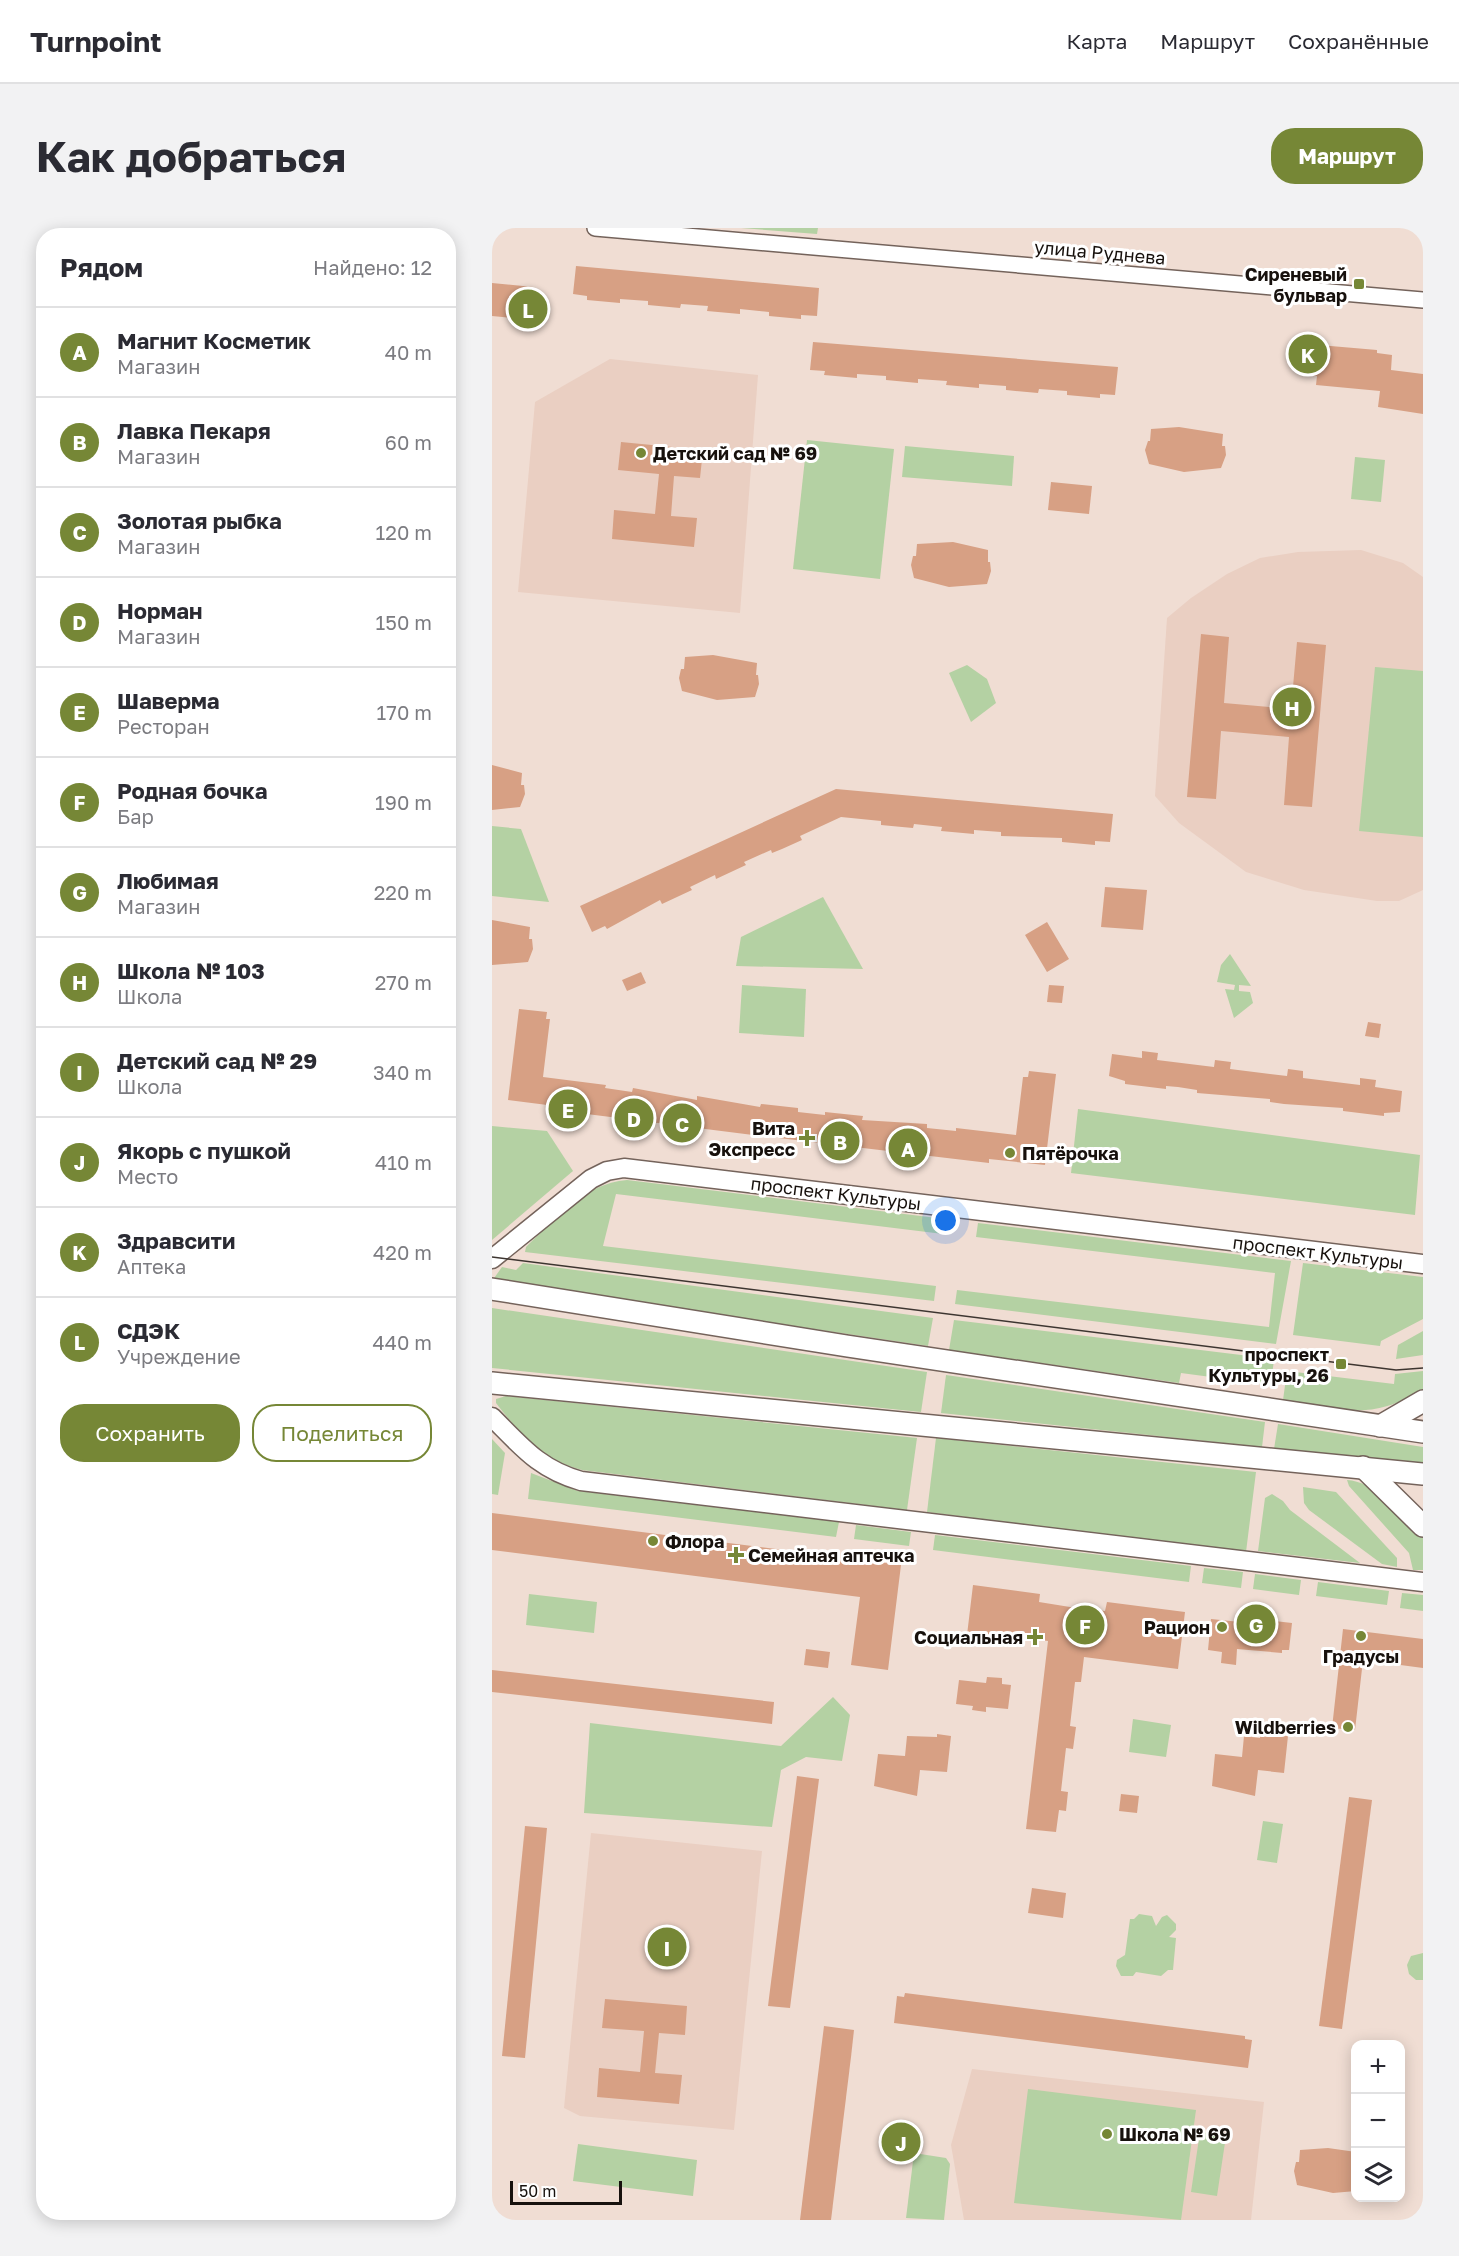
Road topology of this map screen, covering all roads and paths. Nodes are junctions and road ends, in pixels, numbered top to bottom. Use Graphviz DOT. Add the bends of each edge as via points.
graph roads {
  1 [pos="595,228"];
  2 [pos="1423,300"];
  3 [pos="492,1259"];
  4 [pos="1423,1264"];
  5 [pos="492,1289"];
  6 [pos="492,1383"];
  7 [pos="1423,1401"];
  8 [pos="492,1417"];
  9 [pos="1380,1426"];
  10 [pos="1423,1432"];
  11 [pos="1363,1467"];
  12 [pos="1423,1474"];
  13 [pos="1423,1526"];
  14 [pos="1423,1582"];
  1 -- 2 [label="street, улица Руднева"];
  3 -- 4 [label="street, проспект Культуры" via="591,1179 624,1168"];
  5 -- 9 [label="main road"];
  6 -- 11 [label="main road"];
  7 -- 9 [label="main road"];
  8 -- 14 [label="street" via="537,1462 556,1474 581,1481"];
  9 -- 10 [label="main road"];
  11 -- 12 [label="main road"];
  11 -- 13 [label="main road"];
}
